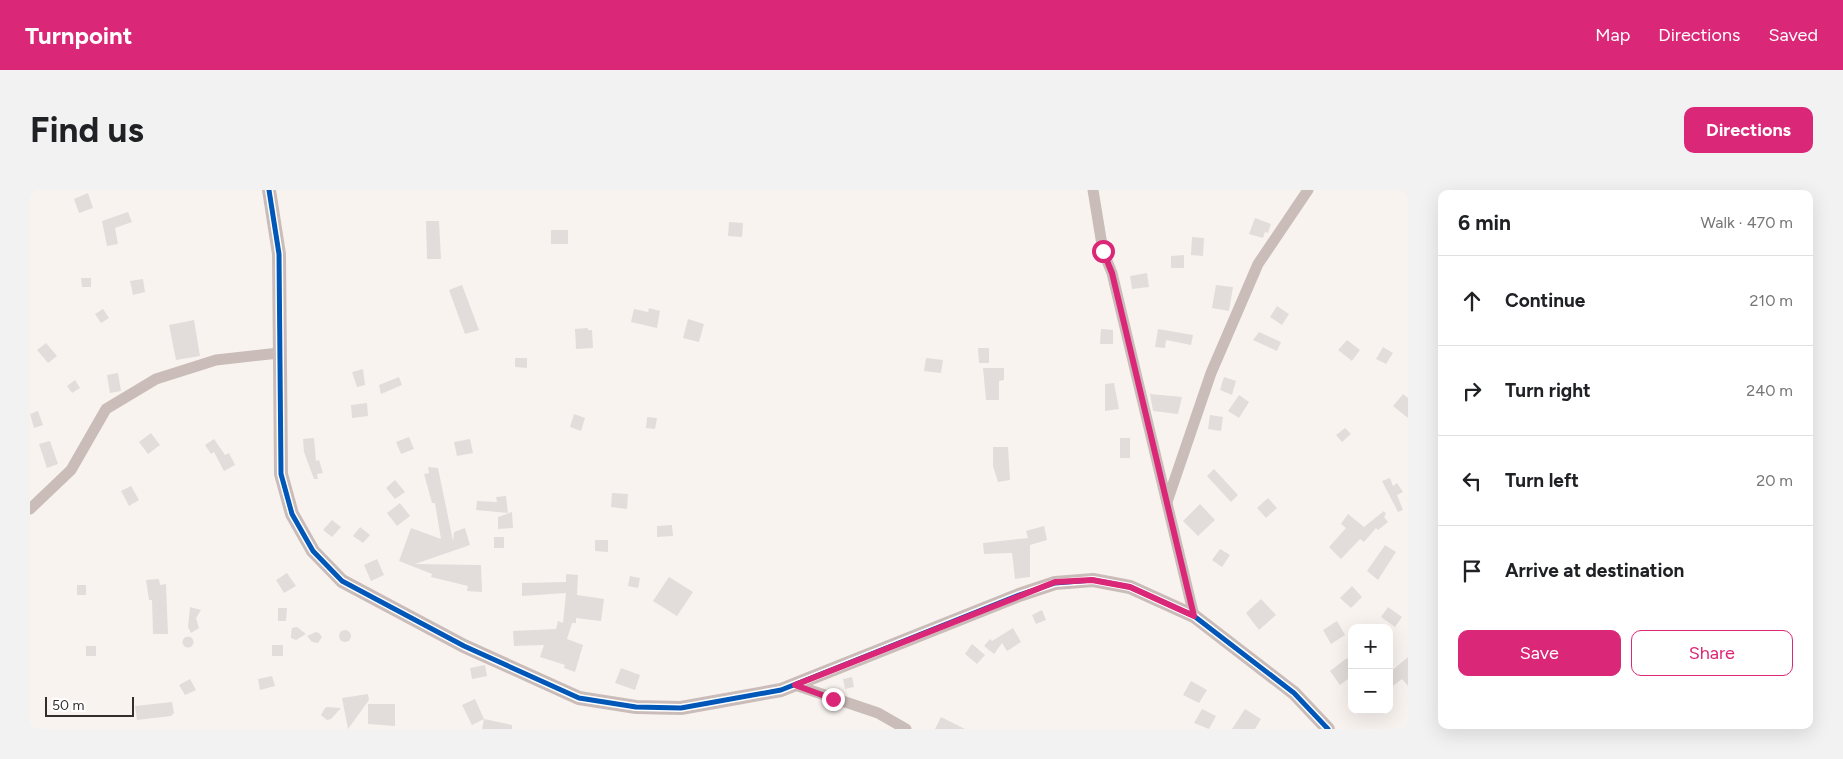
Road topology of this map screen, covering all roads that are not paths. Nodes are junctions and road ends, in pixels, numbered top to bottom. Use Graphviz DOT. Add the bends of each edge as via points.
graph roads {
  1 [pos="269,190"];
  2 [pos="1093,190"];
  3 [pos="1308,190"];
  4 [pos="279,353"];
  5 [pos="1167,502"];
  6 [pos="30,509"];
  7 [pos="1194,616"];
  8 [pos="795,685"];
  9 [pos="906,729"];
  10 [pos="1328,729"];
  1 -- 4 [label="street" via="279,254"];
  2 -- 5 [label="street" via="1103,251 1112,273"];
  3 -- 5 [label="street" via="1258,264 1211,373"];
  4 -- 6 [label="street" via="216,360 156,379 106,409 71,470"];
  4 -- 8 [label="street" via="281,474 292,514 312,551 342,581 464,646 579,698 636,707 681,708"];
  5 -- 7 [label="street"];
  7 -- 8 [label="street" via="1130,587 1092,580 1055,582"];
  7 -- 10 [label="street" via="1294,693"];
  8 -- 9 [label="street" via="878,713"];
}
